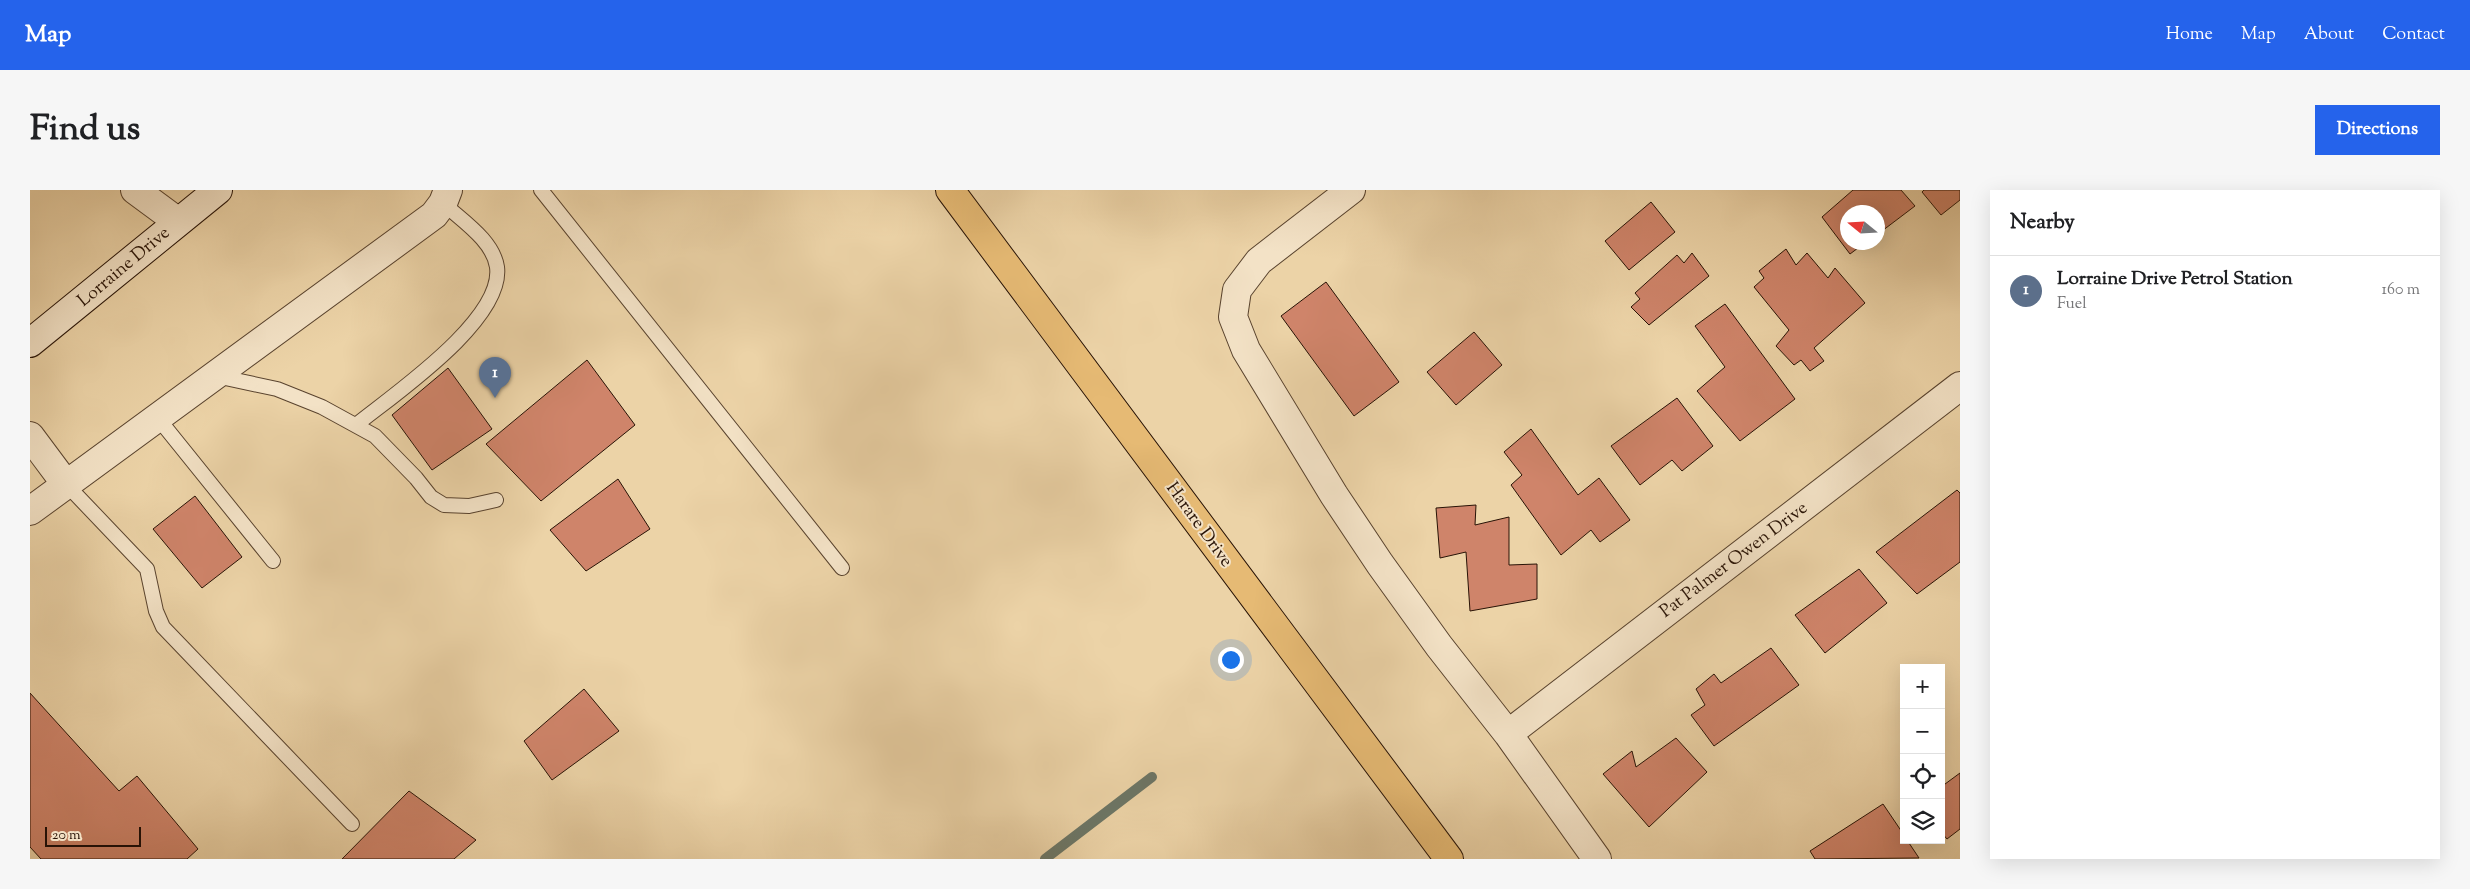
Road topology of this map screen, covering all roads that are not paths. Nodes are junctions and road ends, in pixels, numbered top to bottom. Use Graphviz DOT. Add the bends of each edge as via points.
graph roads {
  1 [pos="135,190"];
  2 [pos="218,190"];
  3 [pos="541,190"];
  4 [pos="950,190"];
  5 [pos="1351,190"];
  6 [pos="446,197"];
  7 [pos="177,221"];
  8 [pos="30,343"];
  9 [pos="215,376"];
  10 [pos="1960,386"];
  11 [pos="157,417"];
  12 [pos="356,425"];
  13 [pos="30,436"];
  14 [pos="65,483"];
  15 [pos="496,500"];
  16 [pos="30,511"];
  17 [pos="273,561"];
  18 [pos="842,568"];
  19 [pos="1508,734"];
  20 [pos="352,824"];
  21 [pos="1449,859"];
  22 [pos="1597,859"];
  1 -- 7 [label="street"];
  2 -- 7 [label="street, Lorraine Drive"];
  3 -- 18 [label="lane"];
  4 -- 21 [label="main road, Harare Drive"];
  5 -- 19 [label="street" via="1259,261 1237,290 1233,317 1246,350 1334,495 1439,646"];
  6 -- 9 [label="street" via="434,215"];
  6 -- 12 [label="lane" via="490,249 497,266 495,286 479,315 453,346"];
  7 -- 8 [label="street, Lorraine Drive"];
  9 -- 11 [label="street"];
  9 -- 12 [label="lane" via="277,389"];
  10 -- 19 [label="street, Pat Palmer Owen Drive"];
  11 -- 14 [label="street"];
  11 -- 17 [label="lane"];
  12 -- 15 [label="lane" via="375,436 431,496 444,504 469,506"];
  13 -- 14 [label="street"];
  14 -- 16 [label="street"];
  14 -- 20 [label="lane" via="147,569 163,627"];
  19 -- 22 [label="street"];
}
